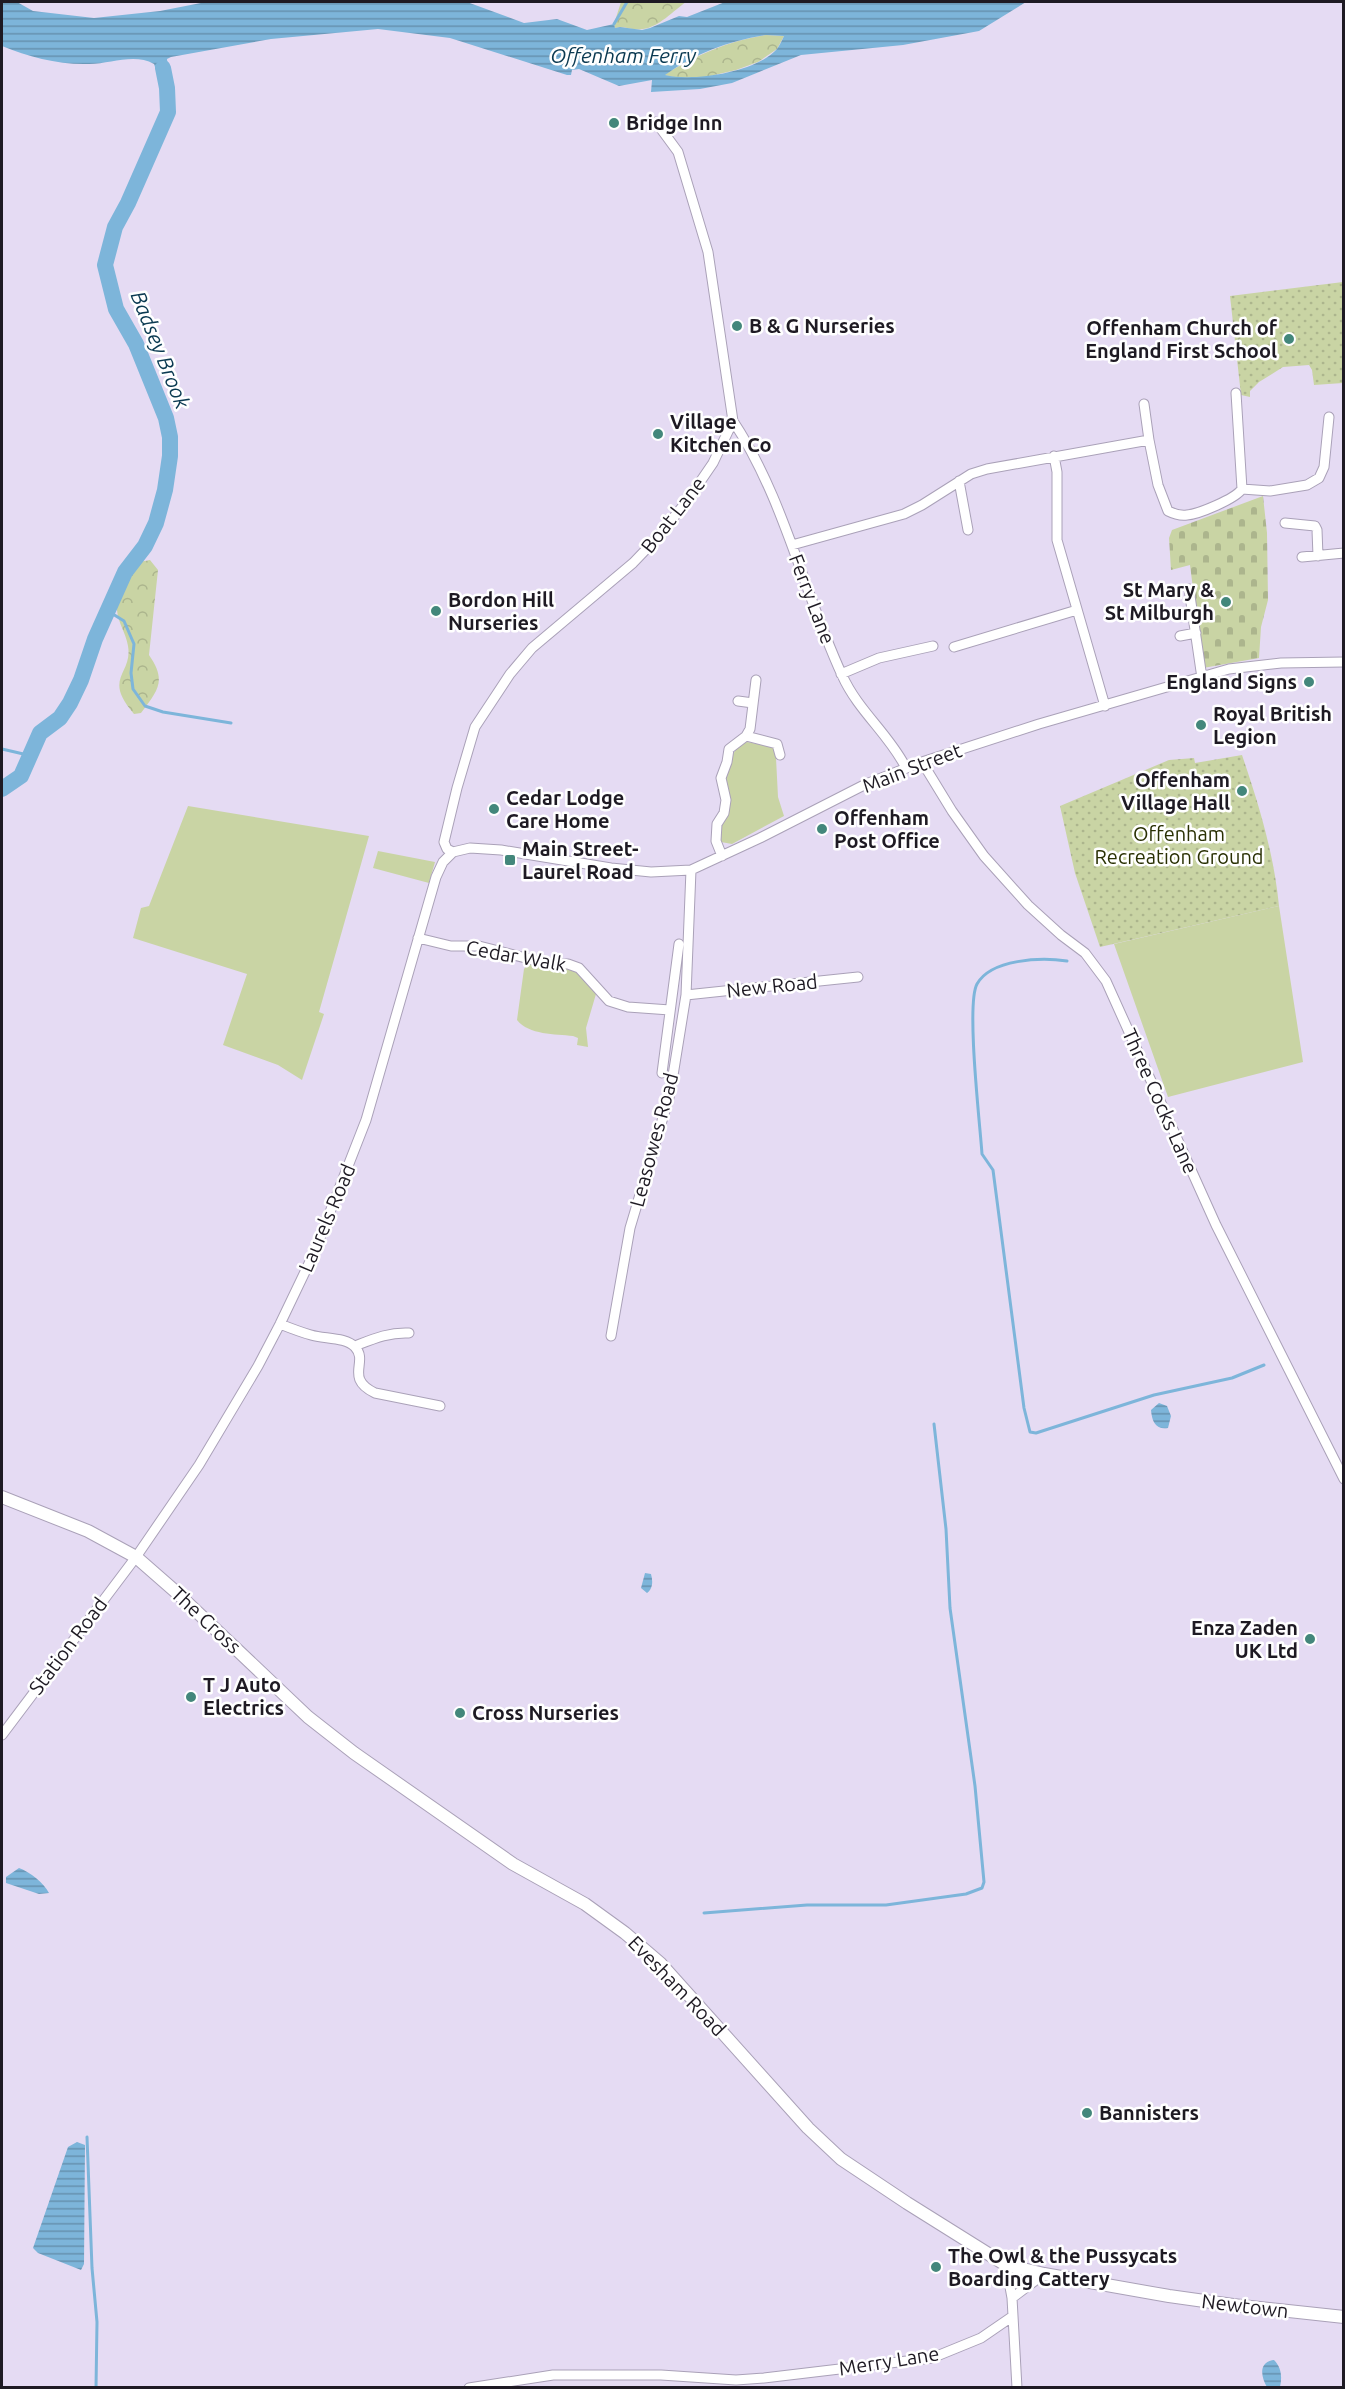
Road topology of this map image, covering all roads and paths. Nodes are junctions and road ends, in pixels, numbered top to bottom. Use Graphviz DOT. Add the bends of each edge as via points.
graph roads {
  1 [pos="656,122"];
  2 [pos="1236,393"];
  3 [pos="1144,404"];
  4 [pos="1329,417"];
  5 [pos="733,421"];
  6 [pos="1149,440"];
  7 [pos="1054,456"];
  8 [pos="959,481"];
  9 [pos="1242,489"];
  10 [pos="1286,524"];
  11 [pos="968,530"];
  12 [pos="792,545"];
  13 [pos="1344,553"];
  14 [pos="1318,556"];
  15 [pos="1302,557"];
  16 [pos="1189,588"];
  17 [pos="1077,610"];
  18 [pos="1196,633"];
  19 [pos="1180,636"];
  20 [pos="933,646"];
  21 [pos="954,648"];
  22 [pos="1344,662"];
  23 [pos="841,674"];
  24 [pos="1202,678"];
  25 [pos="756,680"];
  26 [pos="738,701"];
  27 [pos="753,703"];
  28 [pos="1105,706"];
  29 [pos="746,736"];
  30 [pos="780,755"];
  31 [pos="922,762"];
  32 [pos="906,768"];
  33 [pos="453,852"];
  34 [pos="722,856"];
  35 [pos="691,870"];
  36 [pos="418,938"];
  37 [pos="679,944"];
  38 [pos="858,977"];
  39 [pos="686,995"];
  40 [pos="670,1010"];
  41 [pos="662,1073"];
  42 [pos="280,1324"];
  43 [pos="409,1333"];
  44 [pos="611,1336"];
  45 [pos="354,1346"];
  46 [pos="441,1406"];
  47 [pos="1344,1479"];
  48 [pos="2,1497"];
  49 [pos="136,1557"];
  50 [pos="274,1683"];
  51 [pos="2,1735"];
  52 [pos="1006,2265"];
  53 [pos="1044,2274"];
  54 [pos="1012,2298"];
  55 [pos="1013,2316"];
  56 [pos="1344,2317"];
  57 [pos="469,2388"];
  58 [pos="1017,2388"];
  1 -- 5 [label="street" via="678,152 708,252"];
  2 -- 9 [label="street"];
  3 -- 6 [label="street"];
  4 -- 9 [label="street" via="1324,467 1319,478 1307,485 1270,491"];
  5 -- 12 [label="street, Ferry Lane" via="762,468"];
  5 -- 33 [label="street, Boat Lane" via="713,463 656,539 532,648 475,727 444,842"];
  6 -- 7 [label="street"];
  6 -- 9 [label="street" via="1162,499 1173,514 1192,514 1230,500"];
  7 -- 8 [label="street" via="987,469"];
  7 -- 17 [label="street" via="1056,528"];
  8 -- 11 [label="street"];
  8 -- 12 [label="street" via="904,514"];
  10 -- 14 [label="street" via="1315,526"];
  12 -- 23 [label="street, Ferry Lane"];
  13 -- 14 [label="street"];
  14 -- 15 [label="street"];
  16 -- 18 [label="street"];
  17 -- 21 [label="street"];
  17 -- 28 [label="street"];
  18 -- 19 [label="street"];
  18 -- 24 [label="street"];
  20 -- 23 [label="street" via="879,658"];
  22 -- 24 [label="street, Main Street" via="1281,663 1229,669"];
  23 -- 32 [label="street, Ferry Lane" via="860,707 894,746"];
  24 -- 28 [label="street, Main Street"];
  25 -- 27 [label="street"];
  26 -- 27 [label="street"];
  27 -- 29 [label="street"];
  28 -- 31 [label="street, Main Street"];
  29 -- 30 [label="street" via="779,739"];
  29 -- 34 [label="street" via="729,749 722,777 726,800 717,824 716,841"];
  31 -- 32 [label="street, Main Street"];
  31 -- 47 [label="street, Three Cocks Lane" via="984,856 1028,905 1085,953 1106,981 1216,1224"];
  32 -- 34 [label="street, Main Street"];
  33 -- 35 [label="street, Main Street" via="470,848 501,850 611,868"];
  33 -- 36 [label="street, Laurels Road" via="436,877"];
  34 -- 35 [label="street, Main Street"];
  35 -- 39 [label="street, Leasowes Road"];
  36 -- 40 [label="street, Cedar Walk" via="567,964 579,968 609,1001 628,1007"];
  36 -- 42 [label="street, Laurels Road" via="366,1120 314,1253"];
  37 -- 40 [label="street"];
  38 -- 39 [label="street, New Road"];
  39 -- 44 [label="street, Leasowes Road" via="670,1094 630,1228"];
  40 -- 41 [label="street"];
  42 -- 45 [label="street"];
  42 -- 49 [label="street, Laurels Road" via="199,1464"];
  43 -- 45 [label="street" via="379,1336"];
  45 -- 46 [label="street" via="359,1356 359,1380 366,1389"];
  48 -- 49 [label="main road" via="88,1531"];
  49 -- 50 [label="main road, The Cross"];
  49 -- 51 [label="street, Station Road"];
  50 -- 52 [label="main road, Evesham Road" via="308,1717 358,1756 513,1864 585,1904 625,1933 660,1963 808,2128 841,2159"];
  52 -- 53 [label="main road, Newtown"];
  52 -- 54 [label="street"];
  53 -- 54 [label="street"];
  53 -- 56 [label="main road, Newtown" via="1233,2305"];
  54 -- 55 [label="street"];
  55 -- 57 [label="street, Merry Lane" via="981,2338 932,2358 755,2379 661,2374 553,2375"];
  55 -- 58 [label="street"];
}
